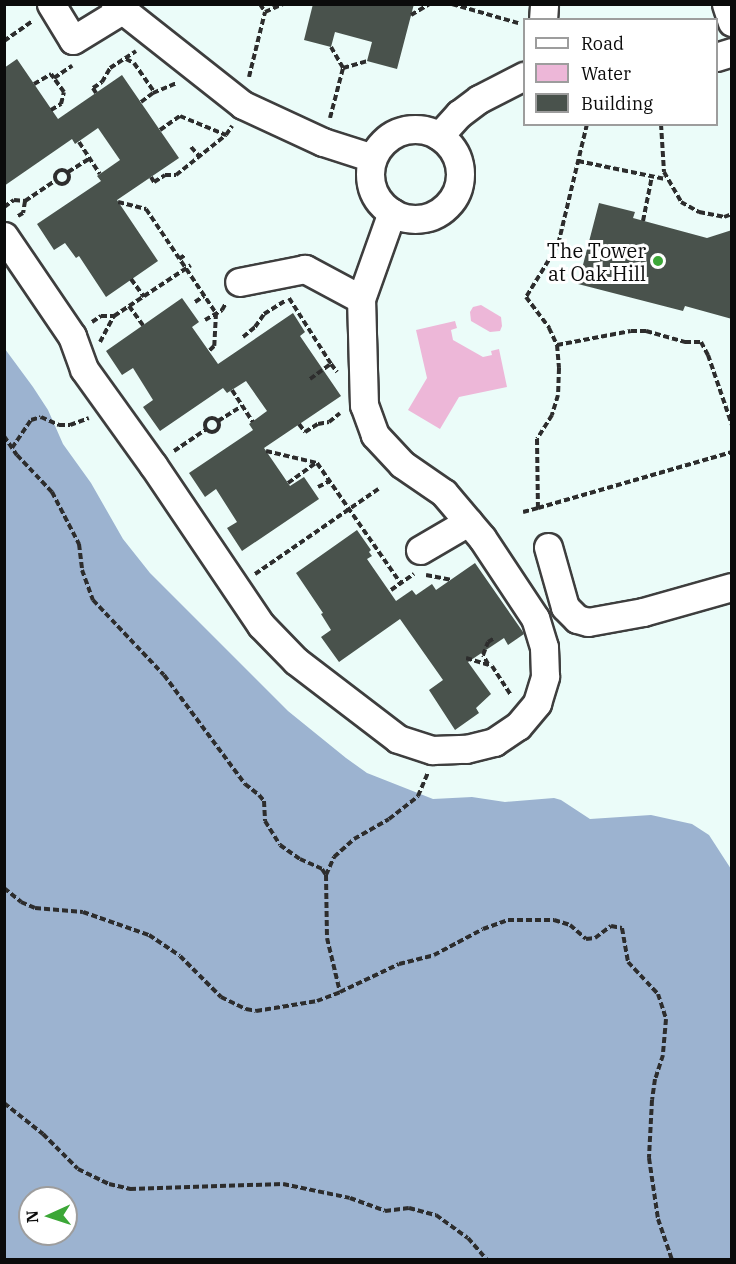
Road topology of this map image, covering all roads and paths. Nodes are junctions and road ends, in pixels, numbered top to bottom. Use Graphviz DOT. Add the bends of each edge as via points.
graph roads {
  1 [pos="261,4"];
  2 [pos="429,4"];
  3 [pos="452,4"];
  4 [pos="726,4"];
  5 [pos="52,6"];
  6 [pos="118,7"];
  7 [pos="265,12"];
  8 [pos="411,15"];
  9 [pos="732,22"];
  10 [pos="523,23"];
  11 [pos="73,40"];
  12 [pos="4,41"];
  13 [pos="331,47"];
  14 [pos="137,51"];
  15 [pos="126,59"];
  16 [pos="367,61"];
  17 [pos="343,68"];
  18 [pos="198,70"];
  19 [pos="523,77"];
  20 [pos="54,78"];
  21 [pos="34,84"];
  22 [pos="96,93"];
  23 [pos="154,93"];
  24 [pos="141,102"];
  25 [pos="51,110"];
  26 [pos="587,126"];
  27 [pos="661,126"];
  28 [pos="160,130"];
  29 [pos="226,135"];
  30 [pos="439,136"];
  31 [pos="324,141"];
  32 [pos="79,142"];
  33 [pos="191,147"];
  34 [pos="200,156"];
  35 [pos="90,158"];
  36 [pos="373,158"];
  37 [pos="578,161"];
  38 [pos="68,172"];
  39 [pos="100,174"];
  40 [pos="652,176"];
  41 [pos="666,179"];
  42 [pos="55,181"];
  43 [pos="25,201"];
  44 [pos="118,202"];
  45 [pos="4,207"];
  46 [pos="392,212"];
  47 [pos="732,214"];
  48 [pos="643,221"];
  49 [pos="9,228"];
  50 [pos="185,255"];
  51 [pos="179,259"];
  52 [pos="191,265"];
  53 [pos="186,268"];
  54 [pos="321,278"];
  55 [pos="131,279"];
  56 [pos="239,282"];
  57 [pos="204,296"];
  58 [pos="144,297"];
  59 [pos="288,298"];
  60 [pos="361,299"];
  61 [pos="195,302"];
  62 [pos="129,306"];
  63 [pos="114,316"];
  64 [pos="143,325"];
  65 [pos="243,337"];
  66 [pos="557,345"];
  67 [pos="209,351"];
  68 [pos="332,364"];
  69 [pos="231,390"];
  70 [pos="364,398"];
  71 [pos="110,405"];
  72 [pos="242,406"];
  73 [pos="218,420"];
  74 [pos="252,422"];
  75 [pos="299,424"];
  76 [pos="732,425"];
  77 [pos="207,429"];
  78 [pos="4,436"];
  79 [pos="196,437"];
  80 [pos="12,448"];
  81 [pos="266,451"];
  82 [pos="732,452"];
  83 [pos="317,462"];
  84 [pos="330,481"];
  85 [pos="288,483"];
  86 [pos="318,487"];
  87 [pos="378,489"];
  88 [pos="538,508"];
  89 [pos="348,509"];
  90 [pos="523,513"];
  91 [pos="468,522"];
  92 [pos="548,547"];
  93 [pos="418,562"];
  94 [pos="257,564"];
  95 [pos="265,566"];
  96 [pos="451,580"];
  97 [pos="401,584"];
  98 [pos="236,586"];
  99 [pos="732,587"];
  100 [pos="492,639"];
  101 [pos="466,658"];
  102 [pos="488,664"];
  103 [pos="526,718"];
  104 [pos="432,750"];
  105 [pos="326,875"];
  106 [pos="4,888"];
  107 [pos="340,992"];
  108 [pos="4,1103"];
  109 [pos="488,1260"];
  110 [pos="672,1260"];
  1 -- 7 [label="path"];
  2 -- 8 [label="path"];
  3 -- 10 [label="path"];
  4 -- 9 [label="street"];
  5 -- 11 [label="street"];
  5 -- 12 [label="path"];
  6 -- 11 [label="street"];
  6 -- 18 [label="street"];
  11 -- 20 [label="path" via="79,62"];
  13 -- 17 [label="path"];
  14 -- 15 [label="path"];
  15 -- 22 [label="path" via="110,68 93,88"];
  15 -- 23 [label="path" via="134,63"];
  16 -- 17 [label="path"];
  17 -- 31 [label="path"];
  18 -- 23 [label="path"];
  18 -- 31 [label="street" via="243,105"];
  19 -- 30 [label="street" via="478,99"];
  20 -- 21 [label="path" via="51,74"];
  20 -- 25 [label="path" via="63,92 61,104"];
  23 -- 24 [label="path"];
  26 -- 37 [label="path"];
  27 -- 41 [label="path"];
  28 -- 29 [label="path" via="180,116"];
  30 -- 36 [label="street" via="421,129 401,131 384,141"];
  30 -- 46 [label="street" via="459,164 458,187 453,197 446,206 426,217 403,217"];
  31 -- 36 [label="street"];
  32 -- 35 [label="path"];
  33 -- 34 [label="path"];
  35 -- 38 [label="path"];
  35 -- 39 [label="path"];
  36 -- 46 [label="street" via="373,189"];
  37 -- 40 [label="path"];
  37 -- 66 [label="path" via="558,245 526,297"];
  38 -- 42 [label="path" via="56,171"];
  38 -- 42 [label="path" via="68,181"];
  40 -- 41 [label="path"];
  40 -- 48 [label="path"];
  41 -- 47 [label="path" via="681,202 699,212 724,217"];
  42 -- 43 [label="path"];
  43 -- 45 [label="path" via="14,201"];
  43 -- 49 [label="path" via="23,213"];
  44 -- 51 [label="path" via="146,209"];
  46 -- 60 [label="street"];
  49 -- 71 [label="street" via="72,336 84,369"];
  50 -- 51 [label="path"];
  51 -- 53 [label="path"];
  52 -- 53 [label="path"];
  53 -- 57 [label="path"];
  53 -- 58 [label="path"];
  54 -- 56 [label="street" via="305,269"];
  54 -- 59 [label="path"];
  54 -- 60 [label="street"];
  55 -- 58 [label="path"];
  57 -- 61 [label="path"];
  57 -- 67 [label="path" via="218,316 214,346"];
  58 -- 62 [label="path"];
  59 -- 65 [label="path" via="264,314"];
  59 -- 68 [label="path"];
  60 -- 70 [label="street"];
  62 -- 63 [label="path"];
  62 -- 64 [label="path"];
  66 -- 76 [label="path" via="631,331 700,342"];
  66 -- 88 [label="path" via="558,395 552,415 537,439"];
  69 -- 72 [label="path"];
  70 -- 75 [label="path" via="352,400 329,422 305,432"];
  70 -- 91 [label="street" via="375,435 402,464 444,493"];
  71 -- 80 [label="path" via="70,425 41,417 31,420"];
  71 -- 98 [label="street"];
  72 -- 73 [label="path"];
  72 -- 74 [label="path"];
  73 -- 77 [label="path" via="217,430"];
  73 -- 77 [label="path" via="208,418"];
  77 -- 79 [label="path"];
  78 -- 80 [label="path"];
  80 -- 105 [label="path" via="52,492 79,544 81,570 93,600 164,675 245,784 264,801 265,821 280,845"];
  81 -- 83 [label="path"];
  82 -- 88 [label="path"];
  83 -- 84 [label="path"];
  83 -- 85 [label="path"];
  84 -- 86 [label="path"];
  84 -- 89 [label="path"];
  87 -- 89 [label="path"];
  88 -- 90 [label="path"];
  89 -- 95 [label="path"];
  89 -- 97 [label="path"];
  91 -- 93 [label="street"];
  91 -- 103 [label="street" via="535,618 544,646 545,676 537,703"];
  92 -- 99 [label="street" via="565,607 577,619 588,622 604,622"];
  93 -- 96 [label="path"];
  94 -- 95 [label="path"];
  95 -- 98 [label="path"];
  98 -- 104 [label="street" via="261,625 296,661 398,739"];
  100 -- 102 [label="path" via="483,655"];
  101 -- 102 [label="path"];
  102 -- 103 [label="path"];
  103 -- 104 [label="street" via="494,742 466,749"];
  104 -- 105 [label="path" via="428,778 418,796 354,839 334,857"];
  105 -- 107 [label="path" via="327,938"];
  106 -- 107 [label="path" via="35,908 83,912 149,935 180,956 221,997 246,1010 317,1001"];
  107 -- 110 [label="path" via="399,964 434,955 508,920 554,920 570,925 586,939 595,938 611,926 622,928 628,962 658,994 666,1019 663,1055 652,1100 649,1158 658,1219"];
  108 -- 109 [label="path" via="78,1169 109,1184 130,1189 283,1184 350,1198 385,1211 410,1208 436,1215 468,1238"];
}
